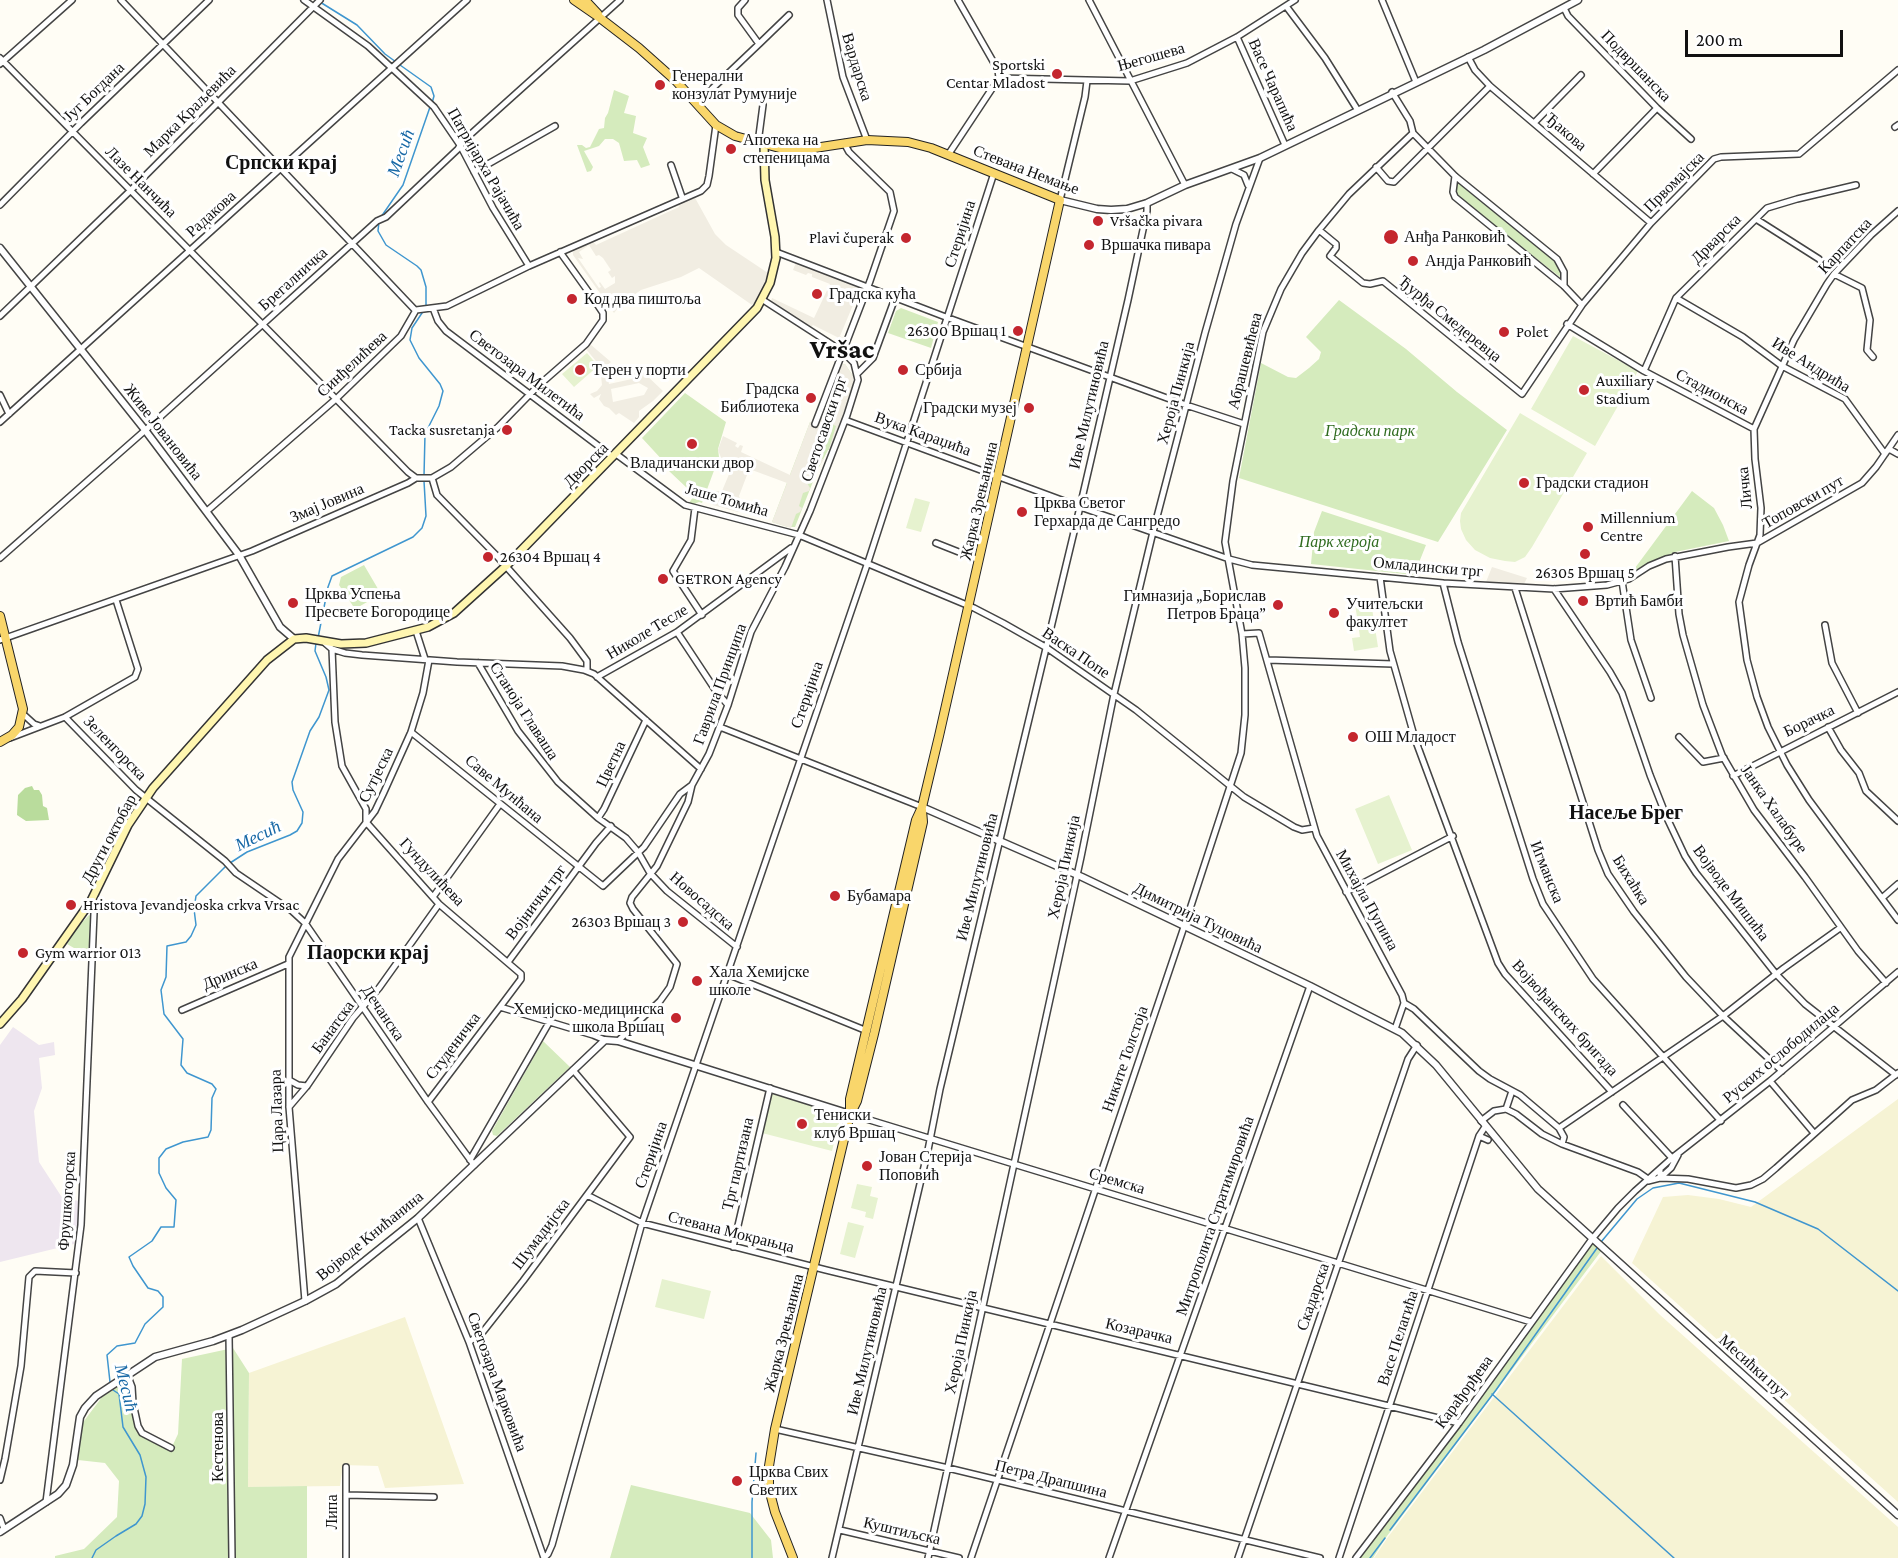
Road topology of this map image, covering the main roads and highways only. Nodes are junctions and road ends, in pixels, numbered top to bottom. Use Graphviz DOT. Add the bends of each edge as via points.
graph roads {
  1 [pos="574,0"];
  2 [pos="585,0"];
  3 [pos="600,18"];
  4 [pos="761,144"];
  5 [pos="1060,200"];
  6 [pos="0,616"];
  7 [pos="3,639"];
  8 [pos="312,639"];
  9 [pos="0,742"];
  10 [pos="922,807"];
  11 [pos="0,1024"];
  12 [pos="850,1114"];
  13 [pos="794,1558"];
  1 -- 3 [label="main road"];
  2 -- 3 [label="main road"];
  3 -- 4 [label="main road, Стевана Немање" via="639,48 716,125"];
  4 -- 5 [label="main road, Стевана Немање" via="794,149 867,140 908,142"];
  4 -- 8 [label="main road, Дворска" via="776,252 774,272 763,300 506,566 454,613 416,631 355,645"];
  5 -- 10 [label="main road, Жарка Зрењанина"];
  6 -- 7 [label="main road"];
  7 -- 9 [label="main road" via="23,714 19,727"];
  8 -- 11 [label="main road, Други октобар" via="294,639 278,650 171,765 128,825 91,901"];
  10 -- 12 [label="main road, Жарка Зрењанина" via="850,1100"];
  10 -- 12 [label="main road, Жарка Зрењанина" via="923,822 876,1023 857,1101"];
  12 -- 13 [label="main road, Жарка Зрењанина" via="769,1466 774,1512"];
}
